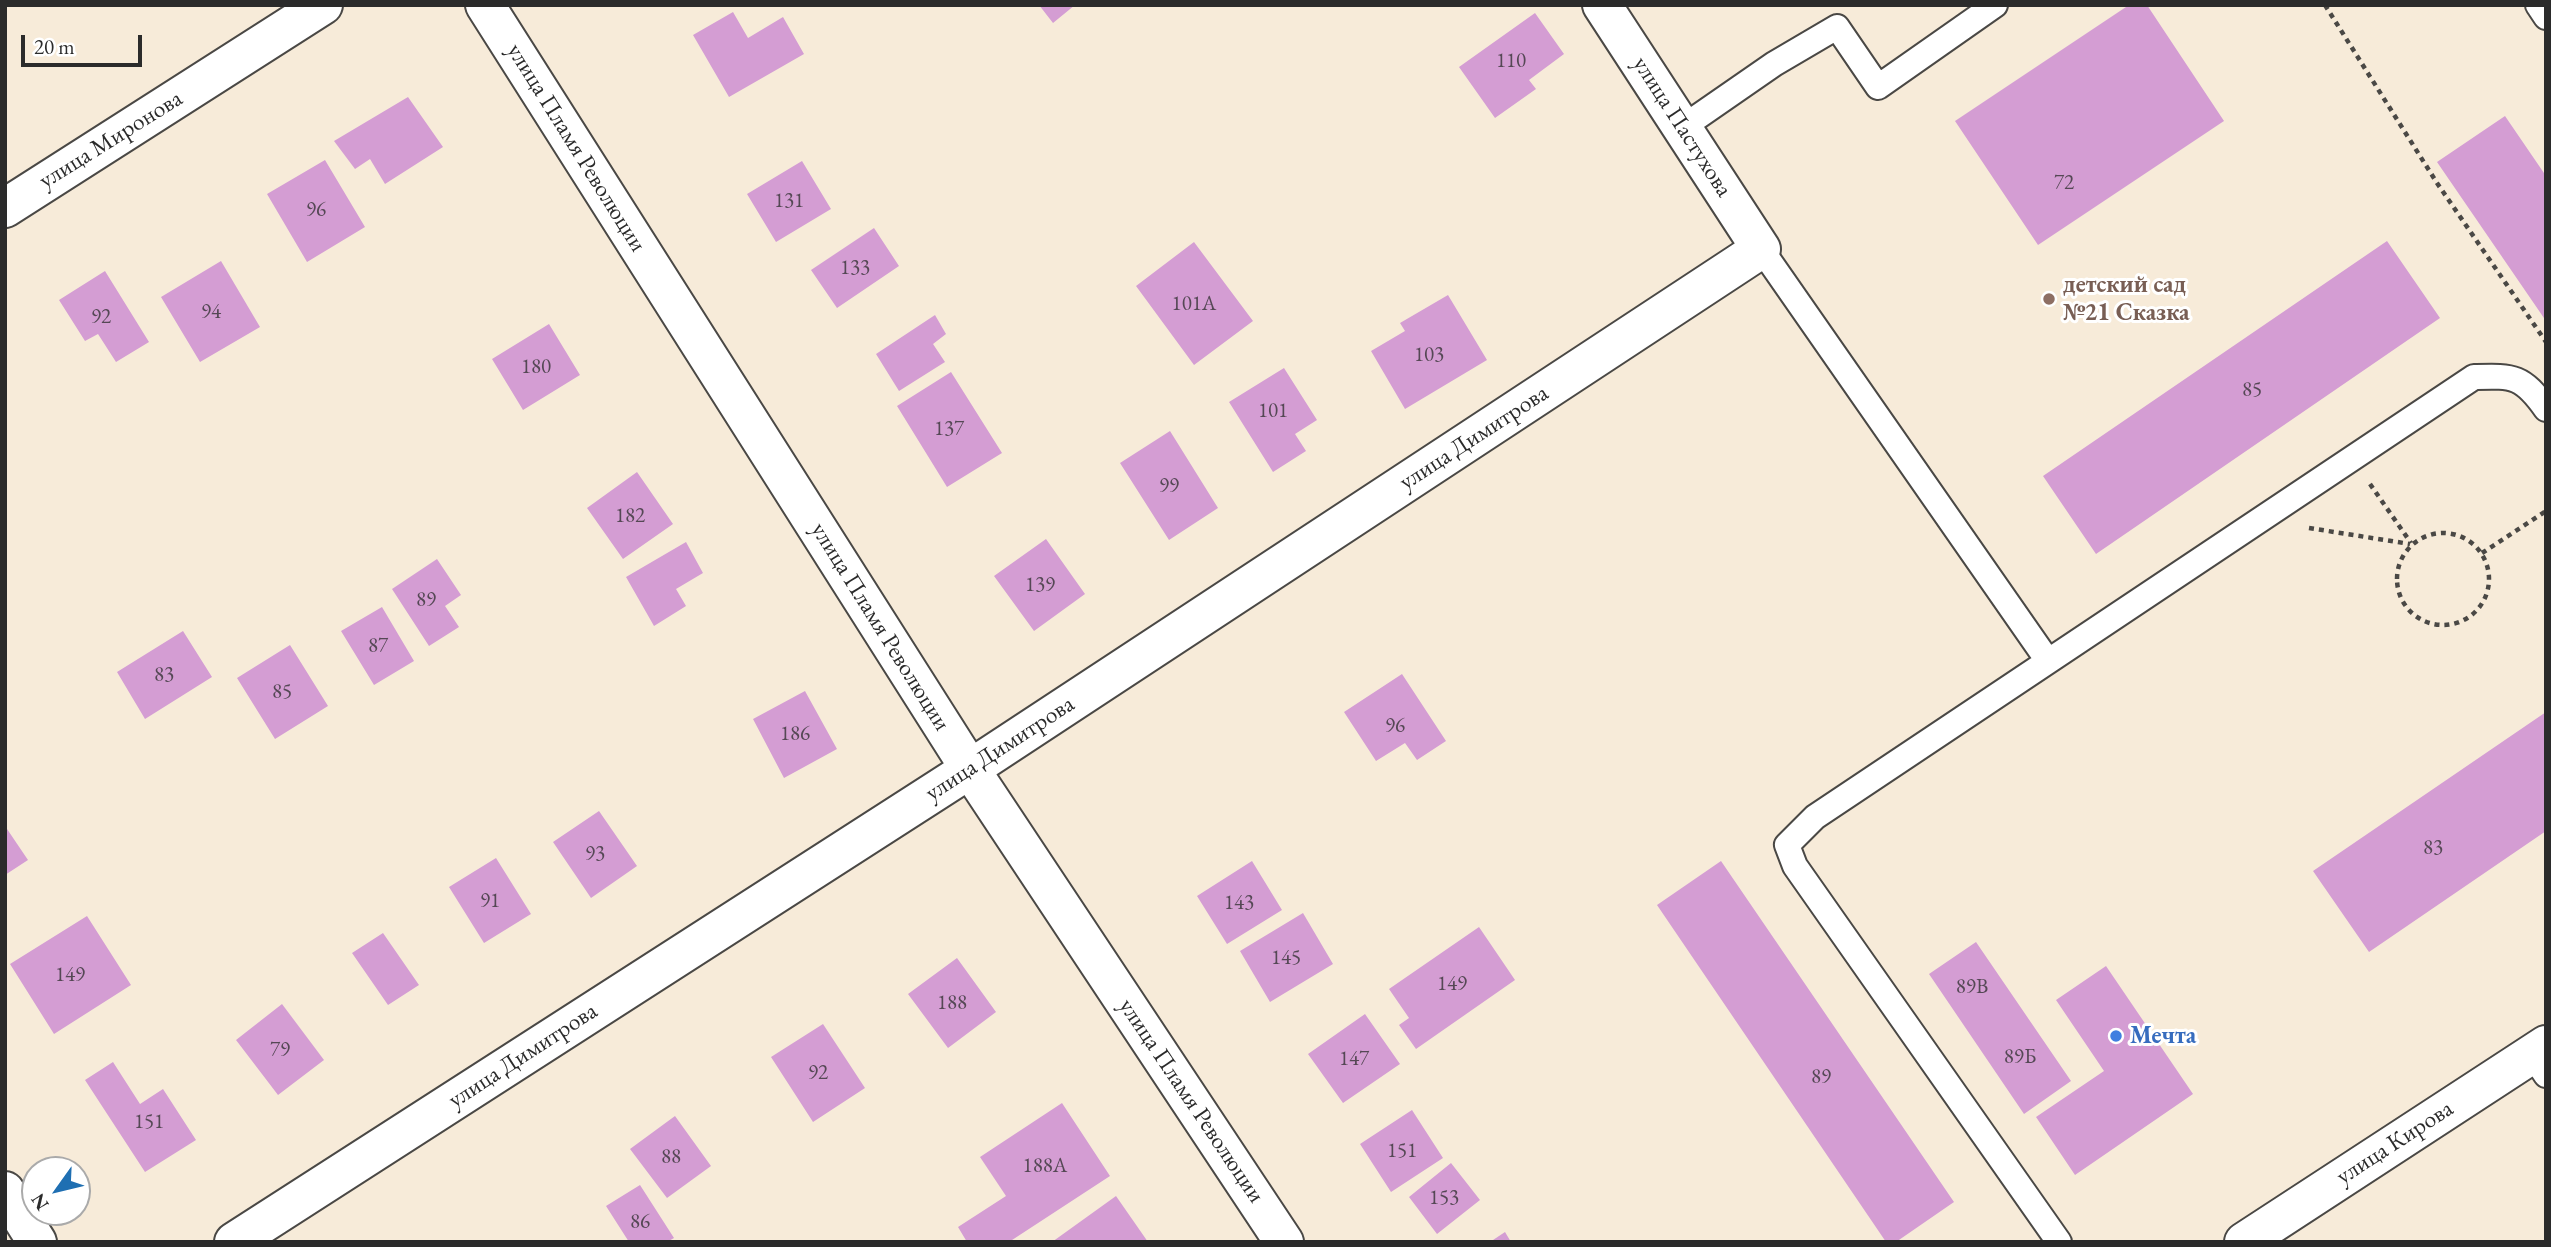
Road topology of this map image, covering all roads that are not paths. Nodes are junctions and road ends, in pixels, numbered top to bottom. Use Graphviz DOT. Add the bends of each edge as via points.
graph roads {
  1 [pos="323,5"];
  2 [pos="485,5"];
  3 [pos="1602,5"];
  4 [pos="1995,5"];
  5 [pos="2538,5"];
  6 [pos="2546,17"];
  7 [pos="1683,127"];
  8 [pos="5,208"];
  9 [pos="1761,248"];
  10 [pos="2546,409"];
  11 [pos="2048,661"];
  12 [pos="970,769"];
  13 [pos="2541,1058"];
  14 [pos="5,1191"];
  15 [pos="37,1242"];
  16 [pos="234,1242"];
  17 [pos="1284,1242"];
  18 [pos="2059,1242"];
  19 [pos="2244,1242"];
  1 -- 8 [label="street, улица Миронова"];
  2 -- 12 [label="street, улица Пламя Революции"];
  3 -- 7 [label="street, улица Пастухова"];
  4 -- 7 [label="lane" via="1878,87 1837,27"];
  5 -- 6 [label="lane"];
  7 -- 9 [label="street, улица Пастухова"];
  9 -- 11 [label="lane"];
  9 -- 12 [label="street, улица Димитрова"];
  10 -- 11 [label="lane" via="2534,391 2511,376 2474,377"];
  11 -- 18 [label="lane" via="1815,817 1787,845 1794,866"];
  12 -- 16 [label="street, улица Димитрова"];
  12 -- 17 [label="street, улица Пламя Революции"];
  13 -- 19 [label="street, улица Кирова"];
  14 -- 15 [label="street"];
}
